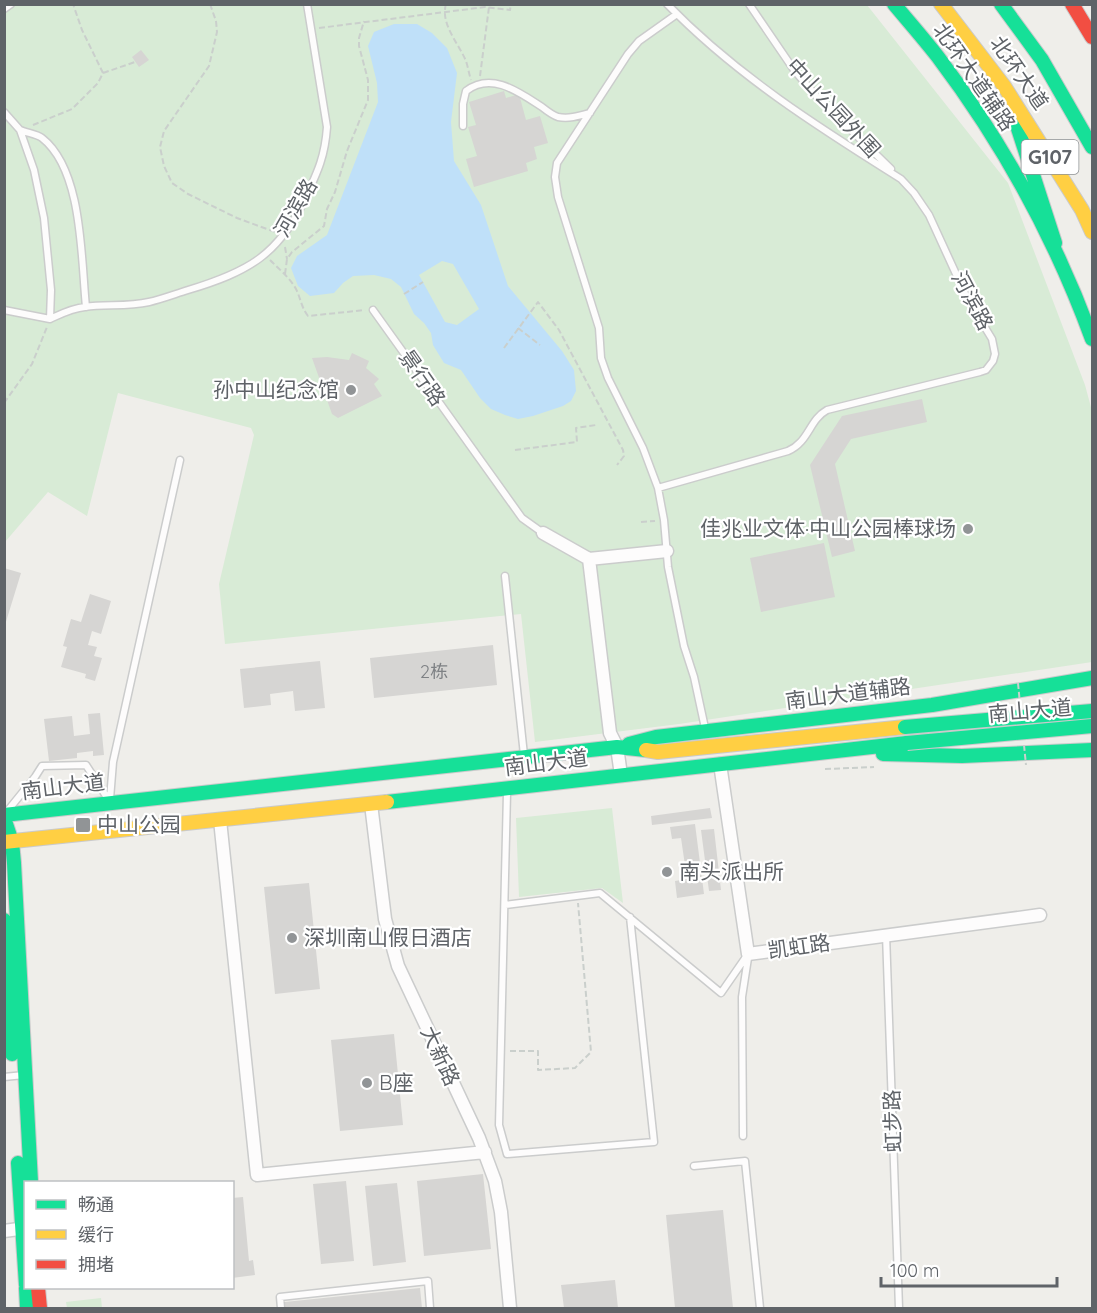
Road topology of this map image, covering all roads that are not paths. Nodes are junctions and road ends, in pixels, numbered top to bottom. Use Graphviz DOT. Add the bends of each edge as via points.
graph roads {
  1 [pos="11,4"];
  2 [pos="307,4"];
  3 [pos="667,4"];
  4 [pos="749,4"];
  5 [pos="894,4"];
  6 [pos="941,4"];
  7 [pos="1001,4"];
  8 [pos="1072,4"];
  9 [pos="4,9"];
  10 [pos="677,14"];
  11 [pos="1092,37"];
  12 [pos="1004,86"];
  13 [pos="4,112"];
  14 [pos="590,113"];
  15 [pos="463,126"];
  16 [pos="20,130"];
  17 [pos="1092,147"];
  18 [pos="901,179"];
  19 [pos="1092,232"];
  20 [pos="1055,243"];
  21 [pos="86,307"];
  22 [pos="4,310"];
  23 [pos="373,310"];
  24 [pos="50,319"];
  25 [pos="1092,339"];
  26 [pos="180,460"];
  27 [pos="658,488"];
  28 [pos="543,533"];
  29 [pos="667,551"];
  30 [pos="589,559"];
  31 [pos="505,576"];
  32 [pos="1090,679"];
  33 [pos="1092,711"];
  34 [pos="1092,726"];
  35 [pos="706,732"];
  36 [pos="837,734"];
  37 [pos="617,747"];
  38 [pos="1092,750"];
  39 [pos="839,751"];
  40 [pos="524,756"];
  41 [pos="720,764"];
  42 [pos="621,775"];
  43 [pos="507,790"];
  44 [pos="110,803"];
  45 [pos="371,804"];
  46 [pos="4,816"];
  47 [pos="220,820"];
  48 [pos="8,842"];
  49 [pos="505,905"];
  50 [pos="1040,915"];
  51 [pos="630,917"];
  52 [pos="4,920"];
  53 [pos="886,934"];
  54 [pos="748,954"];
  55 [pos="14,1076"];
  56 [pos="743,1136"];
  57 [pos="485,1152"];
  58 [pos="694,1166"];
  59 [pos="31,1181"];
  60 [pos="24,1229"];
  61 [pos="4,1231"];
  62 [pos="26,1289"];
  63 [pos="38,1289"];
  64 [pos="27,1308"];
  65 [pos="39,1308"];
  66 [pos="281,1308"];
  67 [pos="430,1308"];
  68 [pos="510,1308"];
  69 [pos="760,1308"];
  70 [pos="899,1308"];
  1 -- 9 [label="lane"];
  2 -- 21 [label="lane, 河滨路" via="327,127 326,143 312,184 284,236 249,267 227,277 149,302"];
  3 -- 10 [label="lane, 河滨路"];
  4 -- 18 [label="lane, 中山公园外围" via="818,98"];
  5 -- 20 [label="main road, 北环大道辅路" via="942,62 988,129"];
  6 -- 12 [label="main road, 北环大道 / G107"];
  7 -- 17 [label="main road, 北环大道 / G107" via="1042,60"];
  8 -- 11 [label="main road"];
  10 -- 14 [label="lane" via="639,41"];
  10 -- 18 [label="lane, 河滨路" via="776,98"];
  12 -- 19 [label="main road, 北环大道 / G107"];
  12 -- 20 [label="main road"];
  13 -- 16 [label="lane"];
  14 -- 15 [label="lane" via="569,118 555,116 514,89 476,85 466,91"];
  14 -- 27 [label="lane" via="557,163 558,197 598,328 601,358"];
  16 -- 21 [label="lane" via="41,137 66,168 74,198"];
  16 -- 24 [label="lane" via="44,218"];
  18 -- 27 [label="lane, 河滨路" via="930,215 967,298 992,339 995,354 991,365 980,372 827,410 794,448"];
  20 -- 25 [label="main road, 北环大道辅路"];
  21 -- 24 [label="lane, 河滨路"];
  22 -- 24 [label="lane"];
  23 -- 28 [label="lane, 景行路" via="522,518"];
  26 -- 44 [label="lane" via="114,762"];
  27 -- 29 [label="lane"];
  28 -- 30 [label="street"];
  29 -- 30 [label="street"];
  29 -- 35 [label="lane" via="684,646"];
  30 -- 37 [label="street" via="610,733"];
  31 -- 40 [label="lane"];
  32 -- 35 [label="main road, 南山大道辅路" via="865,714"];
  33 -- 36 [label="main road, 南山大道, bridge"];
  34 -- 39 [label="main road, 南山大道, bridge"];
  35 -- 37 [label="main road, 南山大道辅路" via="656,737"];
  36 -- 37 [label="main road, 南山大道" via="658,752"];
  36 -- 39 [label="main road"];
  37 -- 40 [label="main road, 南山大道"];
  37 -- 42 [label="street"];
  38 -- 39 [label="main road" via="947,757"];
  39 -- 41 [label="main road, 南山大道"];
  40 -- 44 [label="main road, 南山大道"];
  41 -- 42 [label="main road, 南山大道"];
  41 -- 54 [label="street, 凯虹路"];
  42 -- 43 [label="main road, 南山大道"];
  43 -- 45 [label="main road, 南山大道"];
  43 -- 49 [label="lane"];
  44 -- 46 [label="main road, 南山大道"];
  44 -- 46 [label="lane" via="86,765 42,766"];
  45 -- 47 [label="main road, 南山大道"];
  45 -- 57 [label="street, 大新路" via="385,919 398,966"];
  46 -- 48 [label="main road"];
  47 -- 48 [label="main road, 南山大道"];
  47 -- 57 [label="street" via="257,1175"];
  48 -- 55 [label="main road"];
  49 -- 51 [label="lane" via="600,893"];
  49 -- 51 [label="lane" via="499,1125 507,1154 654,1142"];
  50 -- 53 [label="street, 凯虹路"];
  51 -- 54 [label="lane" via="722,993"];
  52 -- 55 [label="main road"];
  53 -- 54 [label="street, 凯虹路"];
  53 -- 70 [label="lane, 虹步路"];
  54 -- 56 [label="lane" via="742,997"];
  55 -- 59 [label="main road"];
  55 -- 60 [label="main road"];
  57 -- 68 [label="street, 大新路" via="498,1197"];
  58 -- 69 [label="lane" via="745,1161"];
  60 -- 61 [label="street"];
  62 -- 64 [label="main road"];
  63 -- 65 [label="main road"];
  66 -- 67 [label="lane" via="280,1297 428,1281"];
}
